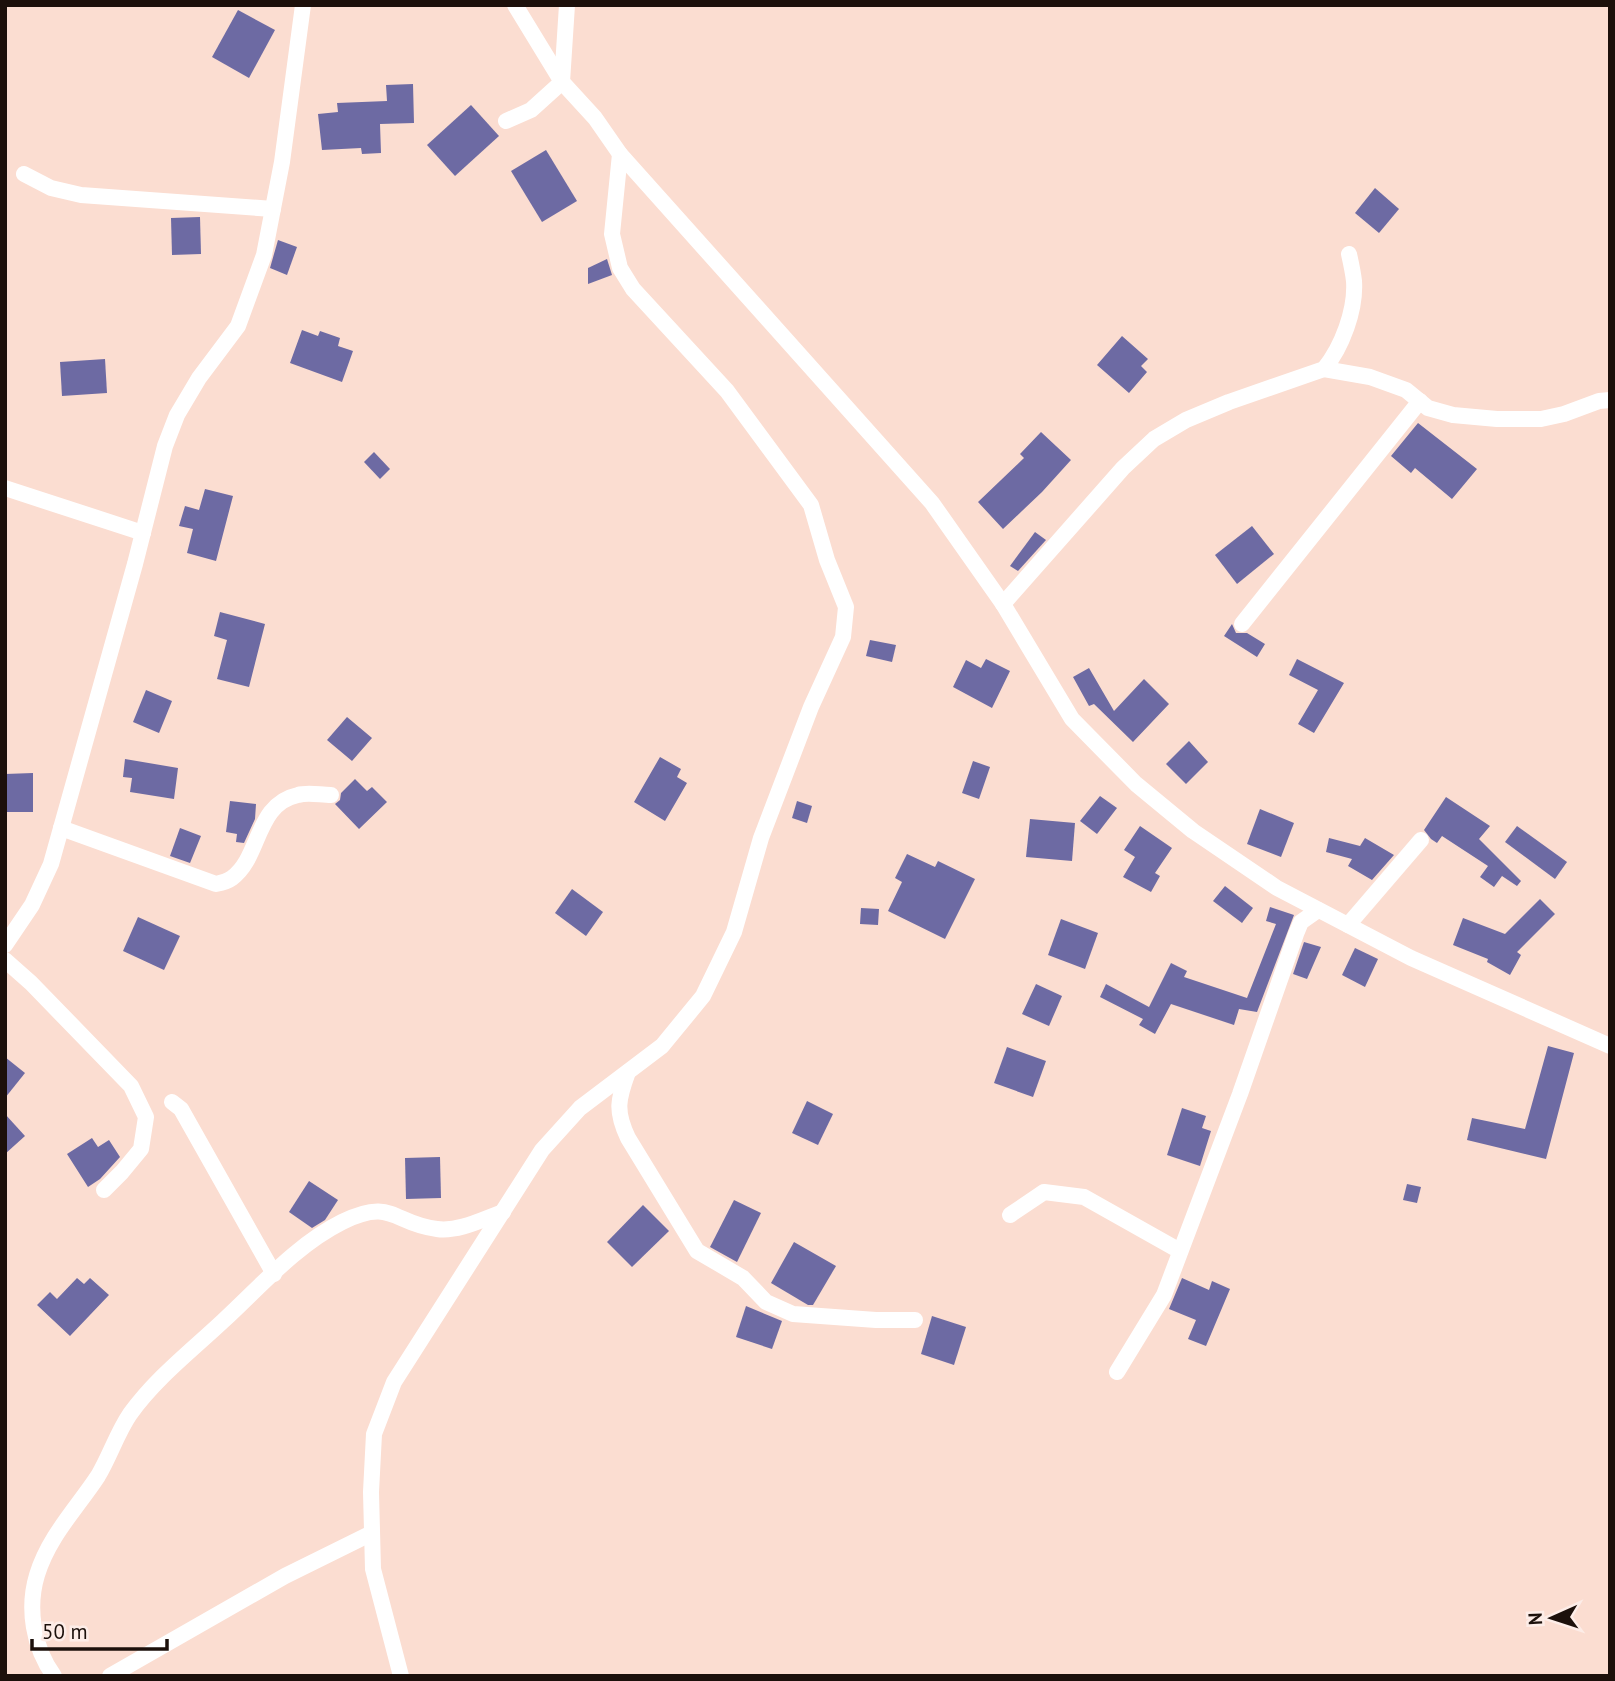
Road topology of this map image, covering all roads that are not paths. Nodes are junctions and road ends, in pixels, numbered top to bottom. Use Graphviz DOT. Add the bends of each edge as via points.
graph roads {
  1 [pos="303,5"];
  2 [pos="515,5"];
  3 [pos="567,5"];
  4 [pos="562,82"];
  5 [pos="506,121"];
  6 [pos="620,154"];
  7 [pos="24,174"];
  8 [pos="273,209"];
  9 [pos="1349,254"];
  10 [pos="1324,369"];
  11 [pos="1610,400"];
  12 [pos="1420,401"];
  13 [pos="5,488"];
  14 [pos="143,533"];
  15 [pos="1003,604"];
  16 [pos="1242,624"];
  17 [pos="331,795"];
  18 [pos="61,828"];
  19 [pos="1421,840"];
  20 [pos="1318,910"];
  21 [pos="1348,925"];
  22 [pos="5,945"];
  23 [pos="5,960"];
  24 [pos="1610,1046"];
  25 [pos="628,1072"];
  26 [pos="172,1102"];
  27 [pos="104,1190"];
  28 [pos="503,1212"];
  29 [pos="1010,1215"];
  30 [pos="1180,1251"];
  31 [pos="274,1274"];
  32 [pos="915,1320"];
  33 [pos="1117,1372"];
  34 [pos="372,1533"];
  35 [pos="54,1676"];
  36 [pos="110,1676"];
  37 [pos="401,1676"];
  1 -- 8 [label="street"];
  2 -- 4 [label="street"];
  3 -- 4 [label="street"];
  4 -- 5 [label="street" via="531,110"];
  4 -- 6 [label="street"];
  6 -- 15 [label="street" via="932,503"];
  6 -- 25 [label="street" via="612,234 620,268 633,289 727,391 811,505 846,607 843,637 761,838 734,932 703,996 662,1046"];
  7 -- 8 [label="street" via="51,188 81,195"];
  8 -- 14 [label="street" via="264,255 238,326 177,415"];
  9 -- 10 [label="street" via="1354,283 1349,319"];
  10 -- 12 [label="street" via="1370,377 1406,390"];
  10 -- 15 [label="street" via="1229,402 1154,439"];
  11 -- 12 [label="street" via="1541,419 1453,415"];
  12 -- 16 [label="street"];
  13 -- 14 [label="street"];
  14 -- 18 [label="street"];
  15 -- 20 [label="street" via="1072,719 1136,784 1203,838"];
  17 -- 18 [label="street" via="299,794 282,800 270,812 243,865 231,879 216,884"];
  18 -- 22 [label="street" via="32,905"];
  19 -- 21 [label="street"];
  20 -- 21 [label="street"];
  20 -- 30 [label="street" via="1301,922 1296,934"];
  21 -- 24 [label="street" via="1411,958"];
  23 -- 27 [label="street" via="131,1086 146,1116 141,1149"];
  25 -- 28 [label="street" via="580,1108 542,1150"];
  25 -- 32 [label="street" via="619,1095 619,1119 697,1251 743,1278 766,1302 793,1314"];
  26 -- 31 [label="street" via="181,1109"];
  28 -- 31 [label="street" via="446,1229 423,1226 390,1212 358,1215 306,1245"];
  28 -- 34 [label="street" via="394,1382 374,1434"];
  29 -- 30 [label="street" via="1044,1192 1084,1197"];
  30 -- 33 [label="street" via="1164,1295"];
  31 -- 35 [label="street" via="151,1387 128,1418 99,1475 48,1546 36,1576 33,1607 35,1639"];
  34 -- 36 [label="street" via="285,1576"];
  34 -- 37 [label="street" via="373,1569"];
}
